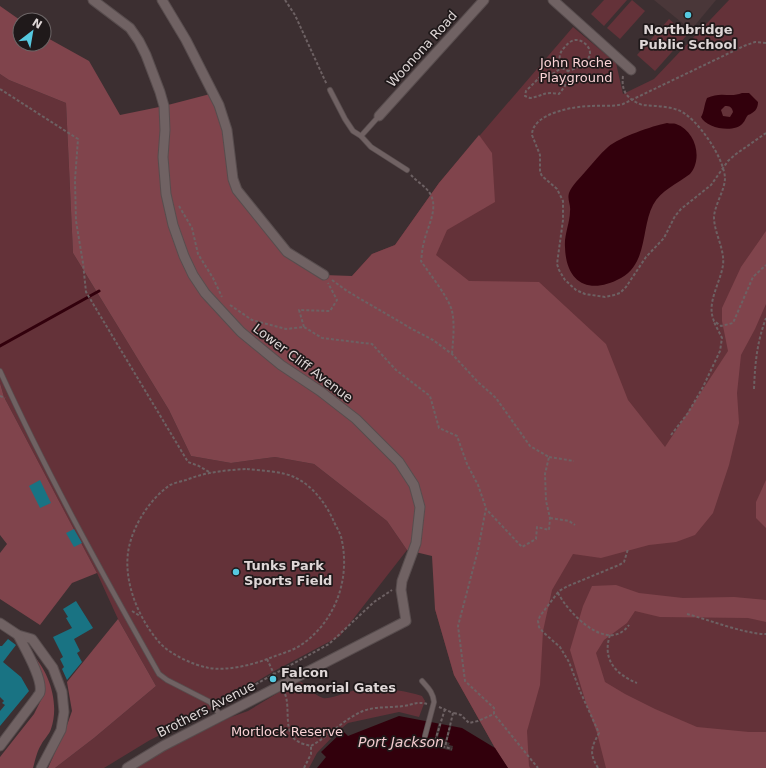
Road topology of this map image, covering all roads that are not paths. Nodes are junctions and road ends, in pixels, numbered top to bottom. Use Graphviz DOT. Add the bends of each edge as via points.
graph roads {
  1 [pos="92,0"];
  2 [pos="162,0"];
  3 [pos="484,0"];
  4 [pos="553,0"];
  5 [pos="628,67"];
  6 [pos="330,90"];
  7 [pos="379,116"];
  8 [pos="361,136"];
  9 [pos="407,170"];
  10 [pos="324,275"];
  11 [pos="0,370"];
  12 [pos="406,621"];
  13 [pos="0,623"];
  14 [pos="18,634"];
  15 [pos="422,681"];
  16 [pos="219,713"];
  17 [pos="425,736"];
  18 [pos="0,746"];
  19 [pos="41,768"];
  20 [pos="127,768"];
  1 -- 12 [label="street, Lower Cliff Avenue" via="130,28 146,55 160,92 164,106 163,157 166,194 173,225 193,275 241,332 356,420 399,462 414,485 420,507 419,525 416,542 402,581"];
  2 -- 10 [label="street" via="186,40 219,105 227,130 233,179 237,190 287,252"];
  3 -- 7 [label="street, Woonona Road"];
  4 -- 5 [label="street"];
  6 -- 8 [label="lane" via="345,119"];
  7 -- 8 [label="lane"];
  8 -- 9 [label="lane" via="371,147"];
  11 -- 16 [label="lane" via="33,442 159,674 210,702"];
  12 -- 16 [label="street, Brothers Avenue"];
  13 -- 14 [label="street"];
  14 -- 18 [label="street" via="40,683 40,691"];
  14 -- 19 [label="street" via="32,639 53,668 62,692 64,712 61,730"];
  15 -- 17 [label="lane" via="434,696"];
  16 -- 20 [label="street, Brothers Avenue"];
}
